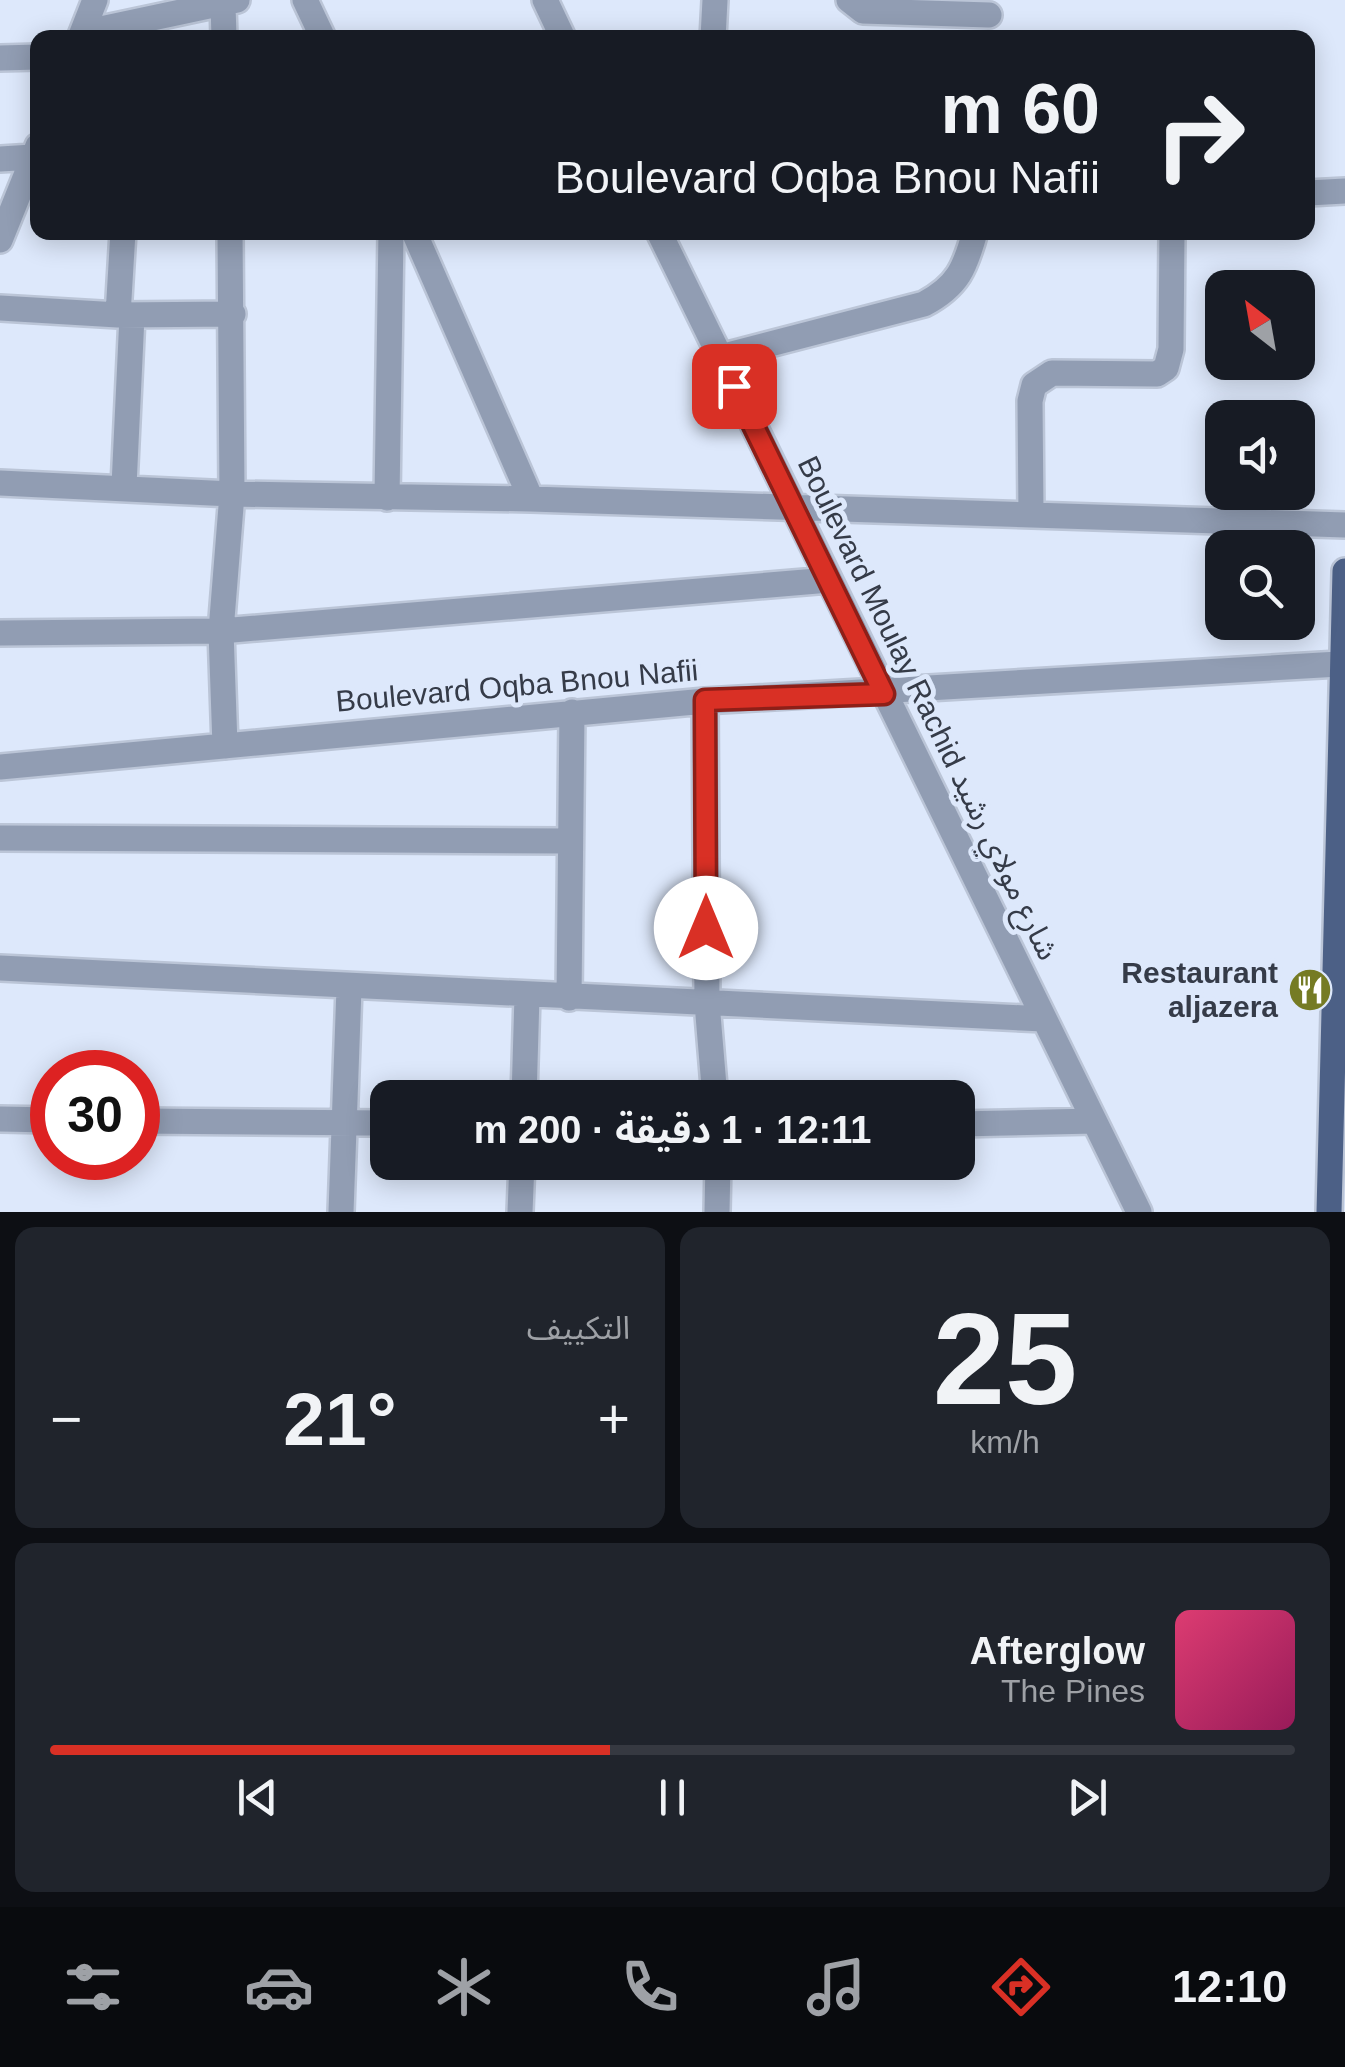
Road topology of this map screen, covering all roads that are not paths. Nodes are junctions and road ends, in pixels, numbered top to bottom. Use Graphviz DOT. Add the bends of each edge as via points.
graph roads {
  1 [pos="96,0"];
  2 [pos="306,0"];
  3 [pos="545,0"];
  4 [pos="715,0"];
  5 [pos="848,0"];
  6 [pos="230,2"];
  7 [pos="989,18"];
  8 [pos="83,30"];
  9 [pos="104,30"];
  10 [pos="225,30"];
  11 [pos="319,30"];
  12 [pos="559,30"];
  13 [pos="713,30"];
  14 [pos="30,57"];
  15 [pos="0,58"];
  16 [pos="30,153"];
  17 [pos="0,160"];
  18 [pos="30,165"];
  19 [pos="1345,191"];
  20 [pos="1315,193"];
  21 [pos="0,240"];
  22 [pos="123,240"];
  23 [pos="230,240"];
  24 [pos="391,240"];
  25 [pos="418,240"];
  26 [pos="663,240"];
  27 [pos="973,240"];
  28 [pos="1172,240"];
  29 [pos="0,308"];
  30 [pos="233,314"];
  31 [pos="125,315"];
  32 [pos="720,356"];
  33 [pos="0,483"];
  34 [pos="124,486"];
  35 [pos="232,494"];
  36 [pos="387,498"];
  37 [pos="531,499"];
  38 [pos="793,506"];
  39 [pos="1032,514"];
  40 [pos="1345,525"];
  41 [pos="1345,570"];
  42 [pos="829,580"];
  43 [pos="221,631"];
  44 [pos="0,633"];
  45 [pos="1340,664"];
  46 [pos="884,694"];
  47 [pos="705,700"];
  48 [pos="572,712"];
  49 [pos="225,746"];
  50 [pos="0,767"];
  51 [pos="0,838"];
  52 [pos="569,841"];
  53 [pos="0,968"];
  54 [pos="1340,983"];
  55 [pos="349,988"];
  56 [pos="527,996"];
  57 [pos="569,998"];
  58 [pos="707,1003"];
  59 [pos="1044,1019"];
  60 [pos="525,1080"];
  61 [pos="713,1080"];
  62 [pos="0,1120"];
  63 [pos="30,1120"];
  64 [pos="160,1121"];
  65 [pos="1094,1121"];
  66 [pos="346,1123"];
  67 [pos="370,1124"];
  68 [pos="975,1124"];
  69 [pos="1338,1166"];
  70 [pos="521,1180"];
  71 [pos="718,1180"];
  72 [pos="341,1212"];
  73 [pos="520,1212"];
  74 [pos="717,1212"];
  75 [pos="1138,1212"];
  76 [pos="1330,1212"];
  1 -- 8 [label="street"];
  2 -- 11 [label="street"];
  3 -- 12 [label="street"];
  4 -- 13 [label="street"];
  5 -- 7 [label="street" via="863,11"];
  6 -- 9 [label="street"];
  6 -- 10 [label="street"];
  14 -- 15 [label="street"];
  16 -- 17 [label="street"];
  18 -- 21 [label="street"];
  19 -- 20 [label="street"];
  22 -- 31 [label="street"];
  23 -- 30 [label="street"];
  24 -- 36 [label="street"];
  25 -- 37 [label="street"];
  26 -- 32 [label="street, Boulevard Moulay Rachid شارع مولاي رشيد"];
  27 -- 32 [label="street" via="964,273 924,304"];
  28 -- 39 [label="street" via="1166,368 1157,374 1052,374 1034,384"];
  29 -- 31 [label="street"];
  30 -- 31 [label="street"];
  30 -- 35 [label="street"];
  31 -- 34 [label="street"];
  32 -- 38 [label="street, Boulevard Moulay Rachid شارع مولاي رشيد"];
  33 -- 34 [label="street"];
  34 -- 35 [label="street"];
  35 -- 36 [label="street"];
  35 -- 43 [label="street"];
  36 -- 37 [label="street"];
  37 -- 38 [label="street"];
  38 -- 39 [label="street"];
  38 -- 42 [label="street, Boulevard Moulay Rachid شارع مولاي رشيد"];
  39 -- 40 [label="street"];
  41 -- 45 [label="main road"];
  42 -- 43 [label="street"];
  42 -- 46 [label="street, Boulevard Moulay Rachid شارع مولاي رشيد"];
  43 -- 44 [label="street"];
  43 -- 49 [label="street"];
  45 -- 46 [label="street, Boulevard Oqba Bnou Nafii"];
  45 -- 54 [label="main road"];
  46 -- 47 [label="street, Boulevard Oqba Bnou Nafii"];
  46 -- 59 [label="street, Boulevard Moulay Rachid شارع مولاي رشيد"];
  47 -- 48 [label="street, Boulevard Oqba Bnou Nafii"];
  47 -- 58 [label="street"];
  48 -- 49 [label="street, Boulevard Oqba Bnou Nafii"];
  48 -- 52 [label="street"];
  49 -- 50 [label="street, Boulevard Oqba Bnou Nafii"];
  51 -- 52 [label="street"];
  52 -- 57 [label="street"];
  53 -- 55 [label="street"];
  54 -- 69 [label="main road"];
  55 -- 56 [label="street"];
  55 -- 66 [label="street"];
  56 -- 57 [label="street"];
  56 -- 60 [label="street"];
  57 -- 58 [label="street"];
  58 -- 59 [label="street"];
  58 -- 61 [label="street"];
  59 -- 65 [label="street, Boulevard Moulay Rachid شارع مولاي رشيد"];
  62 -- 63 [label="street"];
  64 -- 66 [label="street"];
  65 -- 68 [label="street"];
  65 -- 75 [label="street, Boulevard Moulay Rachid شارع مولاي رشيد"];
  66 -- 67 [label="street"];
  66 -- 72 [label="street"];
  69 -- 76 [label="main road"];
  70 -- 73 [label="street"];
  71 -- 74 [label="street"];
}
